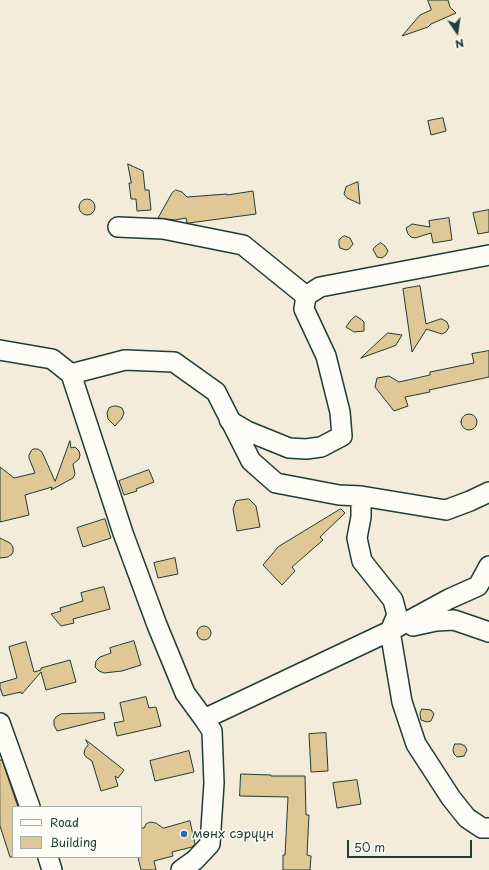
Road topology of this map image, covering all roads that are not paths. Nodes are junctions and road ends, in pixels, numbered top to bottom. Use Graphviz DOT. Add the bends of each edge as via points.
graph roads {
  1 [pos="118,227"];
  2 [pos="489,256"];
  3 [pos="306,296"];
  4 [pos="0,350"];
  5 [pos="71,374"];
  6 [pos="216,392"];
  7 [pos="489,492"];
  8 [pos="361,496"];
  9 [pos="489,566"];
  10 [pos="390,631"];
  11 [pos="489,632"];
  12 [pos="204,719"];
  13 [pos="0,723"];
  14 [pos="30,806"];
  15 [pos="489,828"];
  16 [pos="48,858"];
  17 [pos="52,870"];
  18 [pos="181,870"];
  1 -- 3 [label="street" via="163,229 243,245"];
  2 -- 3 [label="street" via="320,287"];
  3 -- 6 [label="street" via="304,310 326,356 340,412 342,436 321,447 289,448 247,431 230,421"];
  4 -- 5 [label="street" via="52,359"];
  5 -- 6 [label="street" via="125,360 174,362"];
  5 -- 12 [label="street" via="123,533 157,625 185,693"];
  6 -- 8 [label="street" via="251,461 276,483 339,495"];
  7 -- 8 [label="street" via="446,510"];
  8 -- 10 [label="street" via="357,538 362,561 393,600 397,616"];
  9 -- 10 [label="street" via="478,586"];
  10 -- 11 [label="street" via="436,620 454,620"];
  10 -- 12 [label="street"];
  10 -- 15 [label="street" via="402,702 416,744 467,818 482,828"];
  12 -- 18 [label="street" via="212,732 214,783 210,844"];
  13 -- 14 [label="street"];
  16 -- 17 [label="street"];
}
